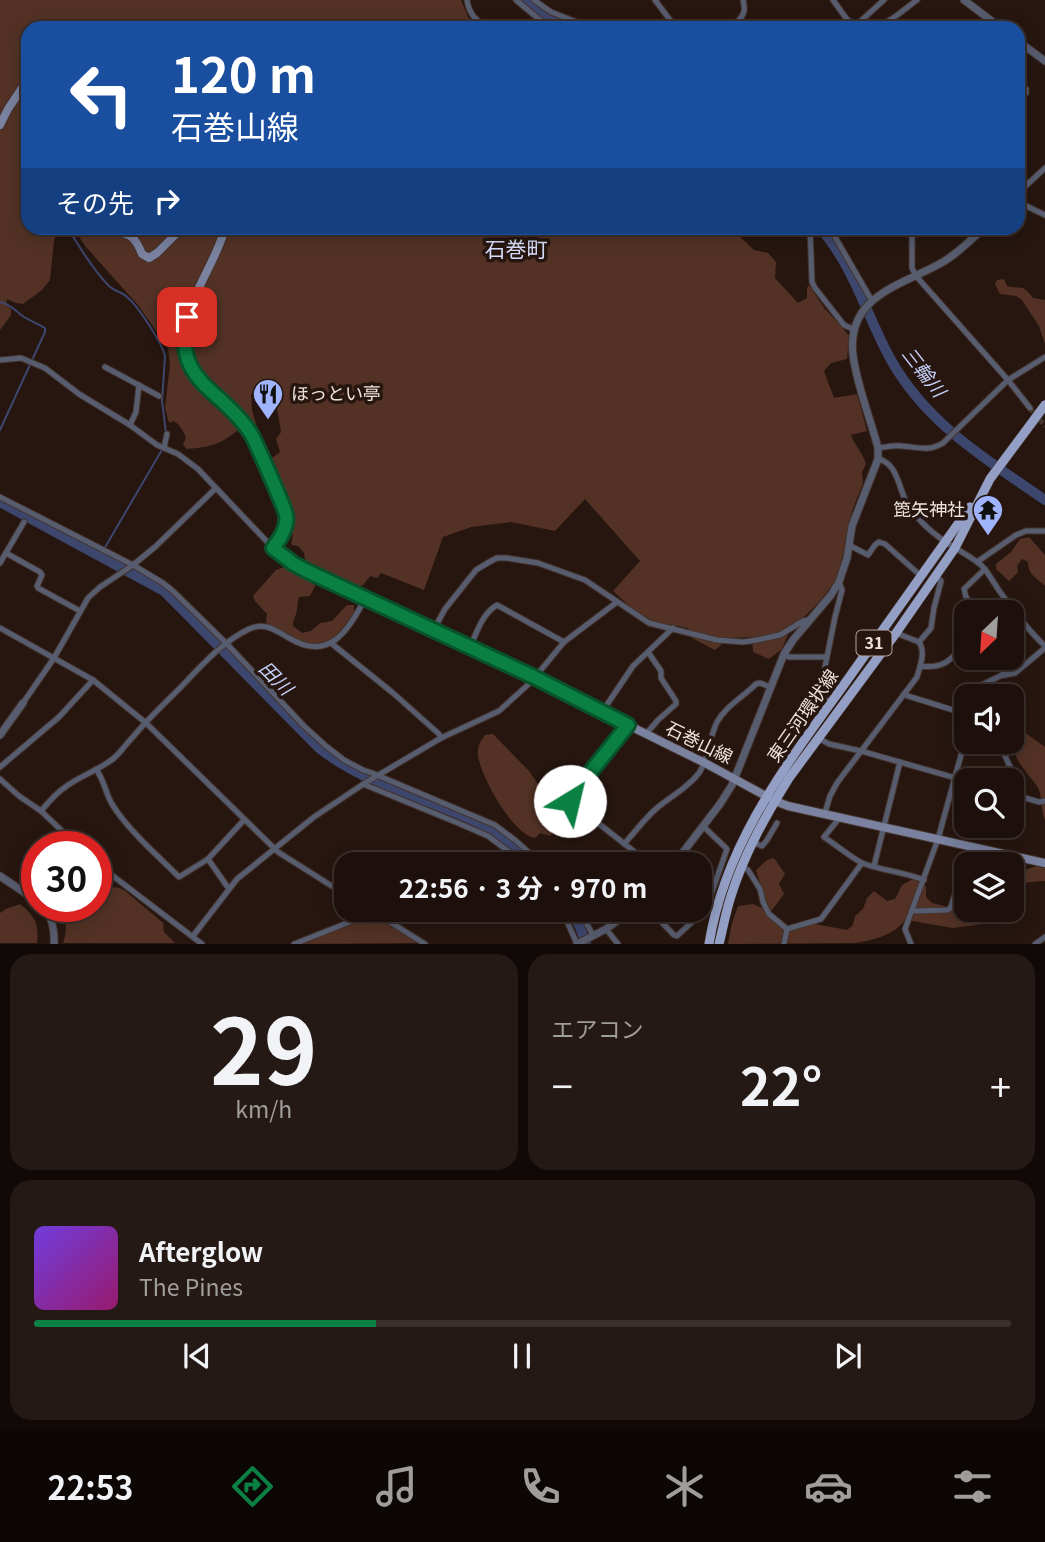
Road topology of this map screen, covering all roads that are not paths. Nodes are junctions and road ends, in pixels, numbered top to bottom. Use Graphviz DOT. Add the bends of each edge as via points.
graph roads {
  1 [pos="467,0"];
  2 [pos="516,0"];
  3 [pos="534,0"];
  4 [pos="655,0"];
  5 [pos="743,0"];
  6 [pos="833,0"];
  7 [pos="884,0"];
  8 [pos="917,0"];
  9 [pos="964,0"];
  10 [pos="478,21"];
  11 [pos="542,21"];
  12 [pos="574,21"];
  13 [pos="671,21"];
  14 [pos="738,21"];
  15 [pos="849,21"];
  16 [pos="861,21"];
  17 [pos="888,21"];
  18 [pos="992,21"];
  19 [pos="1025,47"];
  20 [pos="1045,61"];
  21 [pos="21,90"];
  22 [pos="0,125"];
  23 [pos="1045,168"];
  24 [pos="1025,187"];
  25 [pos="1025,205"];
  26 [pos="1045,215"];
  27 [pos="131,235"];
  28 [pos="175,235"];
  29 [pos="222,235"];
  30 [pos="810,235"];
  31 [pos="836,235"];
  32 [pos="913,235"];
  33 [pos="976,235"];
  34 [pos="916,276"];
  35 [pos="871,302"];
  36 [pos="855,330"];
  37 [pos="1045,356"];
  38 [pos="0,360"];
  39 [pos="105,367"];
  40 [pos="1008,380"];
  41 [pos="139,385"];
  42 [pos="159,396"];
  43 [pos="1030,408"];
  44 [pos="1043,409"];
  45 [pos="130,425"];
  46 [pos="167,434"];
  47 [pos="878,448"];
  48 [pos="164,449"];
  49 [pos="878,459"];
  50 [pos="216,488"];
  51 [pos="983,491"];
  52 [pos="0,497"];
  53 [pos="24,522"];
  54 [pos="1045,531"];
  55 [pos="946,542"];
  56 [pos="849,545"];
  57 [pos="273,548"];
  58 [pos="955,548"];
  59 [pos="6,553"];
  60 [pos="977,562"];
  61 [pos="0,563"];
  62 [pos="131,566"];
  63 [pos="985,569"];
  64 [pos="935,575"];
  65 [pos="921,576"];
  66 [pos="839,582"];
  67 [pos="365,599"];
  68 [pos="968,600"];
  69 [pos="617,602"];
  70 [pos="80,611"];
  71 [pos="809,620"];
  72 [pos="0,628"];
  73 [pos="673,628"];
  74 [pos="433,631"];
  75 [pos="896,632"];
  76 [pos="564,642"];
  77 [pos="919,642"];
  78 [pos="331,643"];
  79 [pos="225,644"];
  80 [pos="470,647"];
  81 [pos="1045,647"];
  82 [pos="648,652"];
  83 [pos="784,654"];
  84 [pos="954,655"];
  85 [pos="827,657"];
  86 [pos="54,658"];
  87 [pos="920,666"];
  88 [pos="1002,670"];
  89 [pos="1004,674"];
  90 [pos="534,677"];
  91 [pos="93,680"];
  92 [pos="984,684"];
  93 [pos="770,687"];
  94 [pos="904,694"];
  95 [pos="23,703"];
  96 [pos="830,703"];
  97 [pos="954,710"];
  98 [pos="602,712"];
  99 [pos="146,723"];
  100 [pos="628,725"];
  101 [pos="646,734"];
  102 [pos="0,736"];
  103 [pos="441,738"];
  104 [pos="818,738"];
  105 [pos="861,751"];
  106 [pos="705,762"];
  107 [pos="900,762"];
  108 [pos="0,768"];
  109 [pos="96,769"];
  110 [pos="376,777"];
  111 [pos="735,778"];
  112 [pos="954,778"];
  113 [pos="0,779"];
  114 [pos="954,782"];
  115 [pos="364,784"];
  116 [pos="770,798"];
  117 [pos="1024,798"];
  118 [pos="1045,801"];
  119 [pos="41,811"];
  120 [pos="825,813"];
  121 [pos="838,817"];
  122 [pos="244,820"];
  123 [pos="777,822"];
  124 [pos="704,827"];
  125 [pos="883,827"];
  126 [pos="62,831"];
  127 [pos="938,839"];
  128 [pos="752,842"];
  129 [pos="624,844"];
  130 [pos="970,846"];
  131 [pos="274,848"];
  132 [pos="512,852"];
  133 [pos="528,852"];
  134 [pos="634,852"];
  135 [pos="684,852"];
  136 [pos="208,859"];
  137 [pos="862,863"];
  138 [pos="1045,863"];
  139 [pos="742,866"];
  140 [pos="874,866"];
  141 [pos="112,875"];
  142 [pos="0,876"];
  143 [pos="924,880"];
  144 [pos="334,887"];
  145 [pos="229,889"];
  146 [pos="21,890"];
  147 [pos="712,892"];
  148 [pos="913,910"];
  149 [pos="52,922"];
  150 [pos="346,922"];
  151 [pos="391,922"];
  152 [pos="568,922"];
  153 [pos="585,922"];
  154 [pos="616,922"];
  155 [pos="662,922"];
  156 [pos="692,922"];
  157 [pos="606,929"];
  158 [pos="786,929"];
  159 [pos="193,936"];
  160 [pos="592,936"];
  161 [pos="1045,936"];
  162 [pos="54,943"];
  163 [pos="202,943"];
  164 [pos="294,943"];
  165 [pos="425,943"];
  166 [pos="578,943"];
  167 [pos="618,943"];
  168 [pos="709,943"];
  169 [pos="719,943"];
  170 [pos="784,943"];
  171 [pos="911,943"];
  172 [pos="1035,943"];
  1 -- 10 [label="street"];
  2 -- 11 [label="street"];
  3 -- 12 [label="street"];
  4 -- 13 [label="street"];
  5 -- 14 [label="street" via="744,13"];
  6 -- 15 [label="street"];
  7 -- 16 [label="street"];
  8 -- 17 [label="street"];
  9 -- 18 [label="street"];
  19 -- 20 [label="street"];
  21 -- 22 [label="main road"];
  23 -- 24 [label="street"];
  25 -- 26 [label="street"];
  27 -- 28 [label="main road" via="149,258"];
  29 -- 57 [label="main road" via="187,317 184,346 189,366 251,433 266,466 287,517"];
  30 -- 36 [label="street" via="812,282 844,325"];
  31 -- 35 [label="street"];
  32 -- 34 [label="street"];
  33 -- 34 [label="street" via="953,255"];
  34 -- 35 [label="street"];
  34 -- 40 [label="street"];
  35 -- 36 [label="street"];
  36 -- 47 [label="street" via="856,370"];
  37 -- 40 [label="street"];
  38 -- 45 [label="street" via="21,358 45,368"];
  39 -- 41 [label="street"];
  40 -- 43 [label="street"];
  40 -- 47 [label="street" via="937,447"];
  41 -- 42 [label="street"];
  41 -- 45 [label="street"];
  44 -- 51 [label="main road, 東三河環状線 / 31"];
  45 -- 48 [label="street"];
  46 -- 48 [label="street"];
  47 -- 49 [label="street"];
  48 -- 50 [label="street" via="190,461"];
  49 -- 55 [label="street" via="892,470 910,509"];
  49 -- 56 [label="street"];
  50 -- 57 [label="street"];
  50 -- 62 [label="street"];
  51 -- 55 [label="main road, 東三河環状線 / 31"];
  51 -- 58 [label="main road, 東三河環状線 / 31"];
  52 -- 62 [label="street"];
  53 -- 59 [label="street"];
  54 -- 60 [label="street" via="1026,531"];
  55 -- 58 [label="street"];
  55 -- 65 [label="main road, 東三河環状線 / 31"];
  56 -- 65 [label="street" via="869,555 879,542 885,544"];
  56 -- 66 [label="street"];
  57 -- 67 [label="main road, 石巻山線" via="294,564"];
  58 -- 60 [label="street"];
  58 -- 64 [label="main road, 東三河環状線 / 31"];
  59 -- 61 [label="street"];
  59 -- 70 [label="street" via="40,572 38,589"];
  60 -- 63 [label="street"];
  62 -- 70 [label="street" via="93,592"];
  62 -- 79 [label="street" via="173,591"];
  63 -- 68 [label="street" via="964,589"];
  63 -- 81 [label="street"];
  64 -- 75 [label="main road, 東三河環状線 / 31"];
  64 -- 77 [label="street" via="941,581 931,628"];
  65 -- 96 [label="main road, 東三河環状線 / 31"];
  66 -- 71 [label="street"];
  66 -- 85 [label="street" via="842,590"];
  67 -- 74 [label="main road, 石巻山線"];
  67 -- 78 [label="street"];
  69 -- 73 [label="street" via="649,624"];
  69 -- 74 [label="street" via="570,574 538,563 497,558 476,570"];
  69 -- 76 [label="street"];
  70 -- 86 [label="street"];
  71 -- 73 [label="street" via="780,635 743,642"];
  71 -- 83 [label="street"];
  72 -- 86 [label="street"];
  73 -- 82 [label="street"];
  74 -- 80 [label="main road, 石巻山線"];
  75 -- 77 [label="street"];
  75 -- 104 [label="main road, 東三河環状線 / 31"];
  76 -- 80 [label="street" via="494,606 484,616"];
  76 -- 90 [label="street"];
  77 -- 87 [label="street" via="923,649"];
  78 -- 79 [label="street" via="316,648 260,626"];
  78 -- 103 [label="street"];
  79 -- 99 [label="street"];
  79 -- 110 [label="street" via="334,753"];
  80 -- 90 [label="main road, 石巻山線"];
  81 -- 89 [label="street" via="1015,673"];
  82 -- 98 [label="street"];
  82 -- 101 [label="street" via="676,704"];
  83 -- 85 [label="street"];
  83 -- 93 [label="street"];
  84 -- 87 [label="street" via="945,664"];
  85 -- 96 [label="street" via="820,692"];
  86 -- 91 [label="street"];
  86 -- 95 [label="street"];
  87 -- 94 [label="street"];
  88 -- 89 [label="street"];
  89 -- 92 [label="street"];
  90 -- 98 [label="main road, 石巻山線"];
  90 -- 103 [label="street" via="499,711"];
  91 -- 99 [label="street"];
  91 -- 108 [label="street" via="59,717"];
  93 -- 106 [label="street" via="756,684 726,709 712,734"];
  93 -- 111 [label="street"];
  94 -- 97 [label="street"];
  94 -- 105 [label="street"];
  95 -- 102 [label="street"];
  96 -- 116 [label="main road, 東三河環状線 / 31"];
  98 -- 100 [label="main road, 石巻山線"];
  99 -- 109 [label="street" via="114,759"];
  99 -- 122 [label="street"];
  100 -- 101 [label="main road, 石巻山線"];
  100 -- 129 [label="street" via="569,799"];
  101 -- 106 [label="main road, 石巻山線"];
  103 -- 110 [label="street"];
  104 -- 105 [label="street"];
  104 -- 116 [label="main road, 東三河環状線 / 31"];
  105 -- 107 [label="street"];
  105 -- 120 [label="street" via="837,783"];
  106 -- 111 [label="main road, 石巻山線"];
  106 -- 129 [label="street" via="686,787 658,807"];
  107 -- 112 [label="street"];
  107 -- 125 [label="street"];
  109 -- 119 [label="street" via="62,789"];
  109 -- 136 [label="street" via="123,819 179,877"];
  110 -- 115 [label="street"];
  110 -- 133 [label="street" via="495,825"];
  111 -- 116 [label="main road, 石巻山線"];
  111 -- 124 [label="street"];
  113 -- 119 [label="street"];
  114 -- 127 [label="street"];
  115 -- 131 [label="street"];
  115 -- 132 [label="street" via="488,836"];
  116 -- 120 [label="main road, 石巻山線"];
  116 -- 128 [label="main road, 東三河環状線 / 31"];
  116 -- 168 [label="main road, 東三河環状線 / 31" via="729,868"];
  117 -- 118 [label="street"];
  119 -- 126 [label="street"];
  120 -- 121 [label="main road, 石巻山線"];
  121 -- 125 [label="main road, 石巻山線"];
  121 -- 137 [label="street" via="824,837"];
  122 -- 131 [label="street"];
  122 -- 136 [label="street"];
  123 -- 128 [label="street" via="762,846"];
  124 -- 135 [label="street"];
  124 -- 147 [label="street" via="727,849"];
  125 -- 127 [label="main road, 石巻山線"];
  125 -- 140 [label="street"];
  127 -- 130 [label="main road, 石巻山線"];
  127 -- 143 [label="street"];
  128 -- 139 [label="main road, 東三河環状線 / 31"];
  129 -- 134 [label="street"];
  130 -- 138 [label="main road, 石巻山線"];
  130 -- 148 [label="street" via="951,907"];
  131 -- 144 [label="street"];
  131 -- 145 [label="street"];
  136 -- 145 [label="street"];
  137 -- 140 [label="street"];
  137 -- 158 [label="street" via="821,919"];
  139 -- 158 [label="street" via="760,888 769,914"];
  139 -- 169 [label="main road, 東三河環状線 / 31"];
  140 -- 143 [label="street"];
  141 -- 159 [label="street"];
  142 -- 146 [label="street"];
  143 -- 148 [label="street"];
  145 -- 159 [label="street"];
  148 -- 171 [label="street" via="905,929"];
  149 -- 162 [label="street"];
  150 -- 164 [label="street"];
  151 -- 165 [label="street"];
  152 -- 166 [label="street"];
  153 -- 160 [label="street"];
  154 -- 157 [label="street"];
  155 -- 156 [label="street" via="677,936"];
  157 -- 160 [label="street"];
  157 -- 167 [label="street"];
  158 -- 170 [label="street"];
  159 -- 163 [label="street"];
  160 -- 166 [label="street"];
  161 -- 172 [label="street"];
}
